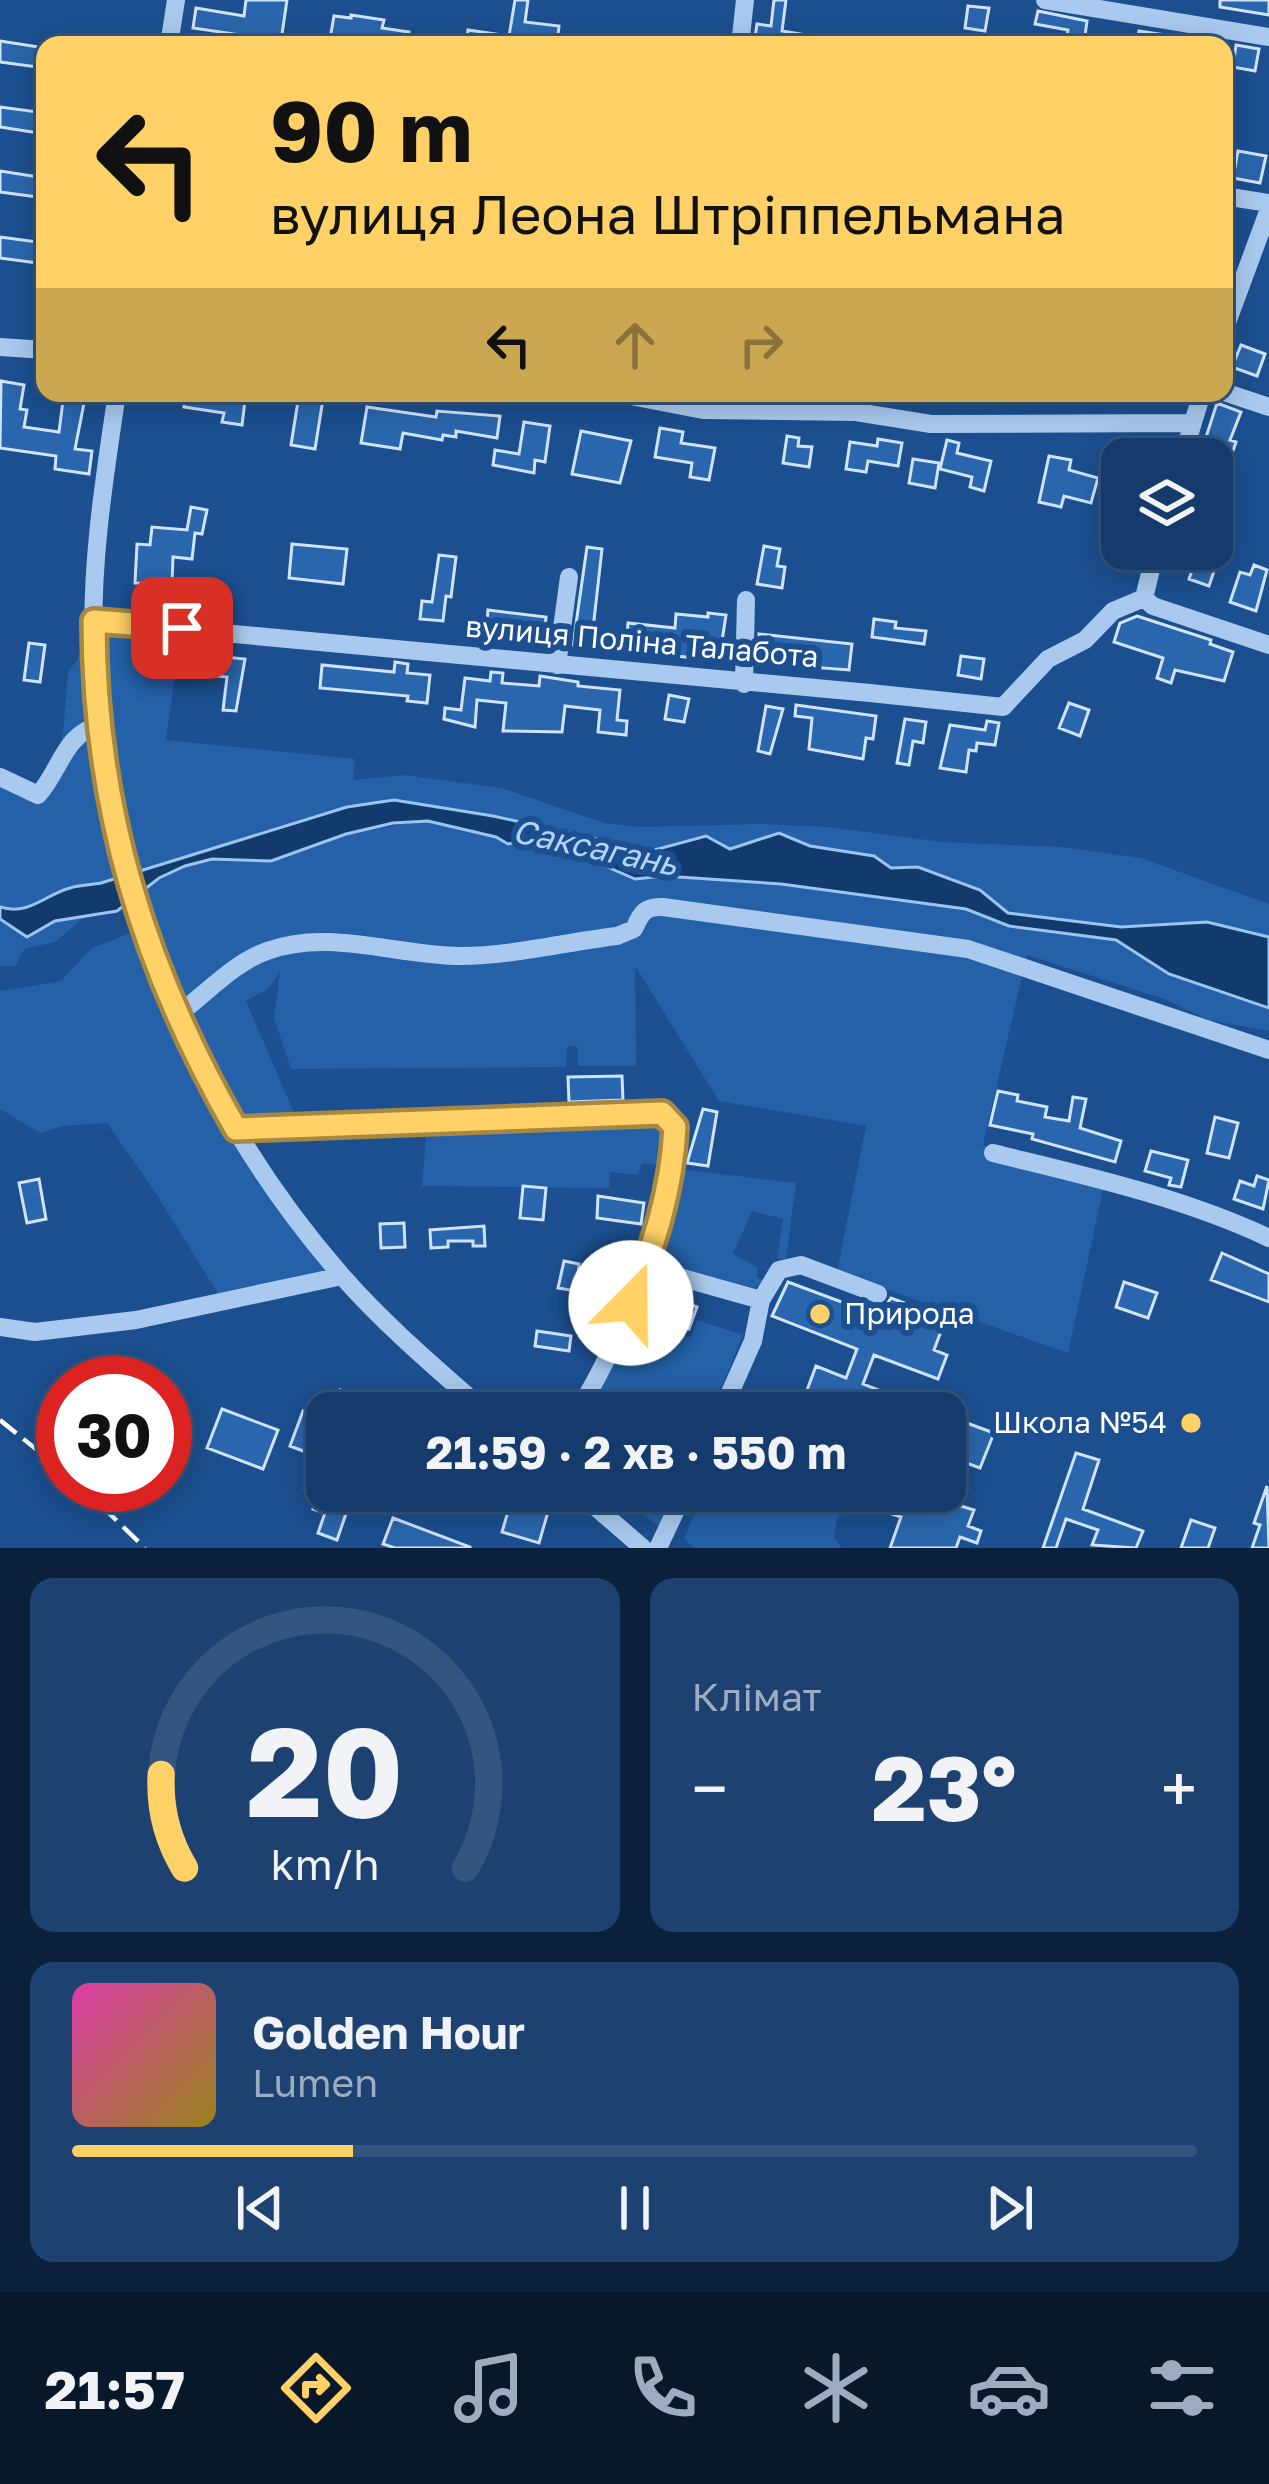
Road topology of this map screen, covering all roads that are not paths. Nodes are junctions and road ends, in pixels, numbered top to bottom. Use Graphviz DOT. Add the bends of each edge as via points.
graph roads {
  1 [pos="176,0"];
  2 [pos="745,0"];
  3 [pos="1045,0"];
  4 [pos="173,36"];
  5 [pos="741,36"];
  6 [pos="1269,37"];
  7 [pos="1233,198"];
  8 [pos="1269,206"];
  9 [pos="1233,306"];
  10 [pos="0,347"];
  11 [pos="36,349"];
  12 [pos="1233,395"];
  13 [pos="116,402"];
  14 [pos="718,402"];
  15 [pos="1199,402"];
  16 [pos="1269,407"];
  17 [pos="1193,423"];
  18 [pos="1188,438"];
  19 [pos="1151,570"];
  20 [pos="569,577"];
  21 [pos="1144,598"];
  22 [pos="746,600"];
  23 [pos="94,621"];
  24 [pos="1269,645"];
  25 [pos="557,665"];
  26 [pos="744,683"];
  27 [pos="102,725"];
  28 [pos="0,777"];
  29 [pos="177,1015"];
  30 [pos="1269,1050"];
  31 [pos="236,1129"];
  32 [pos="993,1153"];
  33 [pos="1269,1238"];
  34 [pos="665,1273"];
  35 [pos="342,1276"];
  36 [pos="878,1294"];
  37 [pos="761,1300"];
  38 [pos="0,1328"];
  39 [pos="463,1392"];
  40 [pos="587,1392"];
  41 [pos="731,1392"];
  42 [pos="595,1512"];
  43 [pos="675,1512"];
  44 [pos="620,1541"];
  45 [pos="643,1548"];
  46 [pos="658,1548"];
  1 -- 4 [label="street"];
  2 -- 5 [label="street"];
  3 -- 6 [label="street"];
  7 -- 8 [label="street"];
  8 -- 9 [label="street"];
  10 -- 11 [label="street"];
  12 -- 16 [label="street"];
  13 -- 23 [label="street"];
  14 -- 17 [label="street" via="932,424"];
  15 -- 17 [label="street"];
  17 -- 18 [label="street"];
  19 -- 21 [label="street"];
  20 -- 25 [label="street"];
  21 -- 24 [label="street"];
  21 -- 26 [label="street, вулиця Поліна Талабота" via="1048,659 1003,707"];
  22 -- 26 [label="street"];
  23 -- 25 [label="street, вулиця Поліна Талабота"];
  23 -- 27 [label="street"];
  25 -- 26 [label="street, вулиця Поліна Талабота"];
  27 -- 28 [label="street" via="73,737 38,795"];
  27 -- 29 [label="street" via="116,836 141,928"];
  29 -- 30 [label="street" via="242,963 288,945 466,956 617,936 634,929 641,913 663,907 968,949"];
  29 -- 31 [label="street"];
  31 -- 35 [label="street"];
  31 -- 40 [label="street" via="669,1117 674,1160 657,1239"];
  32 -- 33 [label="street" via="1124,1186"];
  34 -- 37 [label="street"];
  35 -- 38 [label="street" via="136,1320 35,1332"];
  35 -- 39 [label="street"];
  36 -- 37 [label="street" via="801,1265 779,1270"];
  37 -- 41 [label="street"];
  42 -- 44 [label="street"];
  43 -- 46 [label="street"];
  44 -- 45 [label="street"];
}
